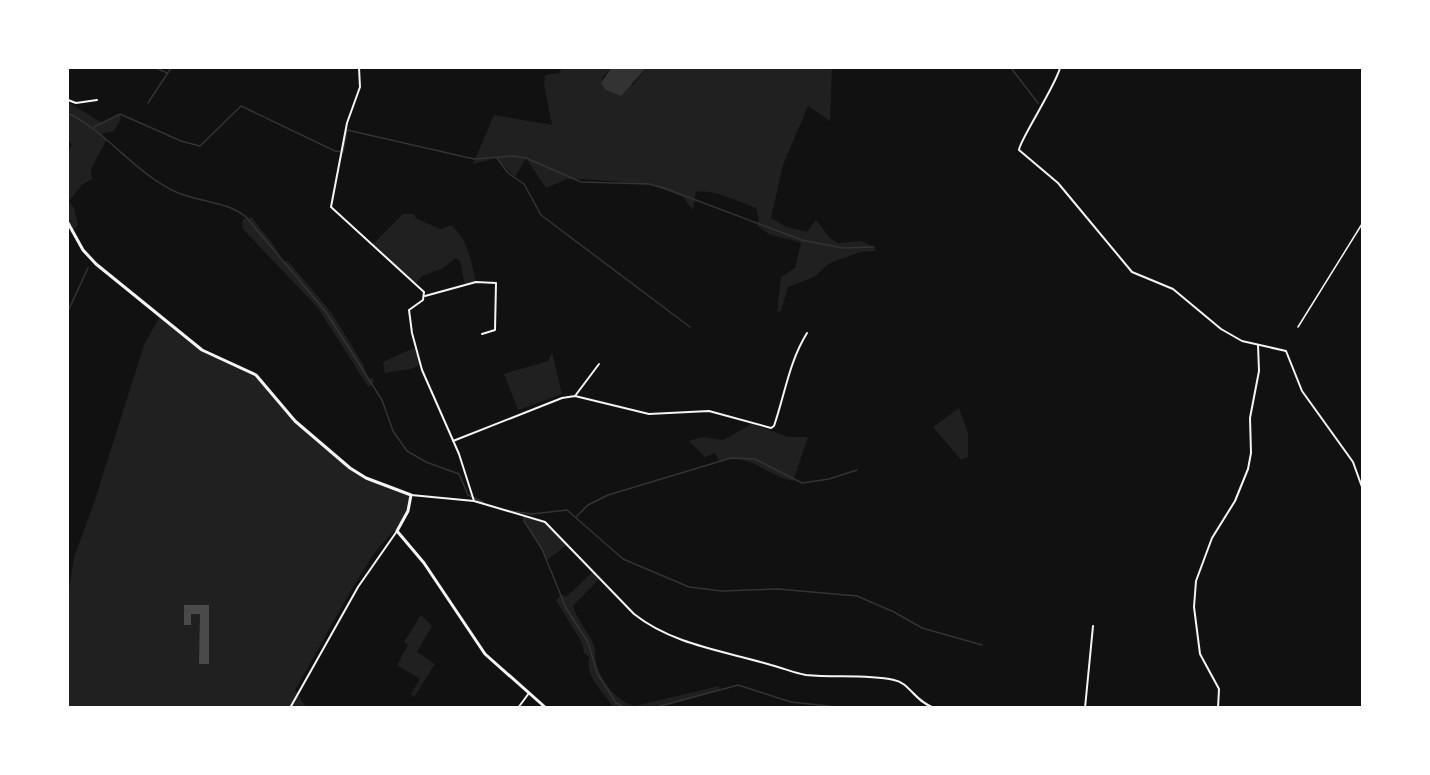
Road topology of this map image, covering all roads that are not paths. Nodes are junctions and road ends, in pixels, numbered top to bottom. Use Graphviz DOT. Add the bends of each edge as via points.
graph roads {
  1 [pos="360,68"];
  2 [pos="1060,68"];
  3 [pos="68,100"];
  4 [pos="97,100"];
  5 [pos="68,223"];
  6 [pos="425,296"];
  7 [pos="807,333"];
  8 [pos="482,334"];
  9 [pos="1258,345"];
  10 [pos="599,364"];
  11 [pos="575,396"];
  12 [pos="453,441"];
  13 [pos="1362,487"];
  14 [pos="411,495"];
  15 [pos="474,501"];
  16 [pos="397,531"];
  17 [pos="1093,626"];
  18 [pos="529,693"];
  19 [pos="290,708"];
  20 [pos="518,708"];
  21 [pos="546,708"];
  22 [pos="934,708"];
  23 [pos="1085,708"];
  24 [pos="1218,708"];
  1 -- 6 [label="street" via="360,87 346,123 331,207"];
  2 -- 9 [label="street" via="1056,84 1019,143 1019,150 1058,183 1132,272 1173,288 1221,328 1242,341"];
  3 -- 4 [label="street"];
  5 -- 14 [label="street" via="96,264 202,350 256,375 295,421 350,468"];
  6 -- 8 [label="street" via="476,282 496,283 495,330"];
  6 -- 12 [label="street" via="409,310 412,333 422,370"];
  7 -- 11 [label="street" via="790,367 771,428 709,411 649,414"];
  9 -- 13 [label="street" via="1286,351 1302,391 1353,462"];
  9 -- 24 [label="street" via="1259,371 1250,418 1248,469 1212,538 1196,581 1194,607 1200,654 1219,689"];
  10 -- 11 [label="street"];
  11 -- 12 [label="street"];
  12 -- 15 [label="street"];
  14 -- 15 [label="street"];
  14 -- 16 [label="street" via="408,511"];
  15 -- 22 [label="street" via="545,522 645,623 690,643 803,674 893,680 906,685 921,703"];
  16 -- 18 [label="street" via="424,563 484,654"];
  16 -- 19 [label="street" via="364,578"];
  17 -- 23 [label="street"];
  18 -- 20 [label="street"];
  18 -- 21 [label="street"];
}
